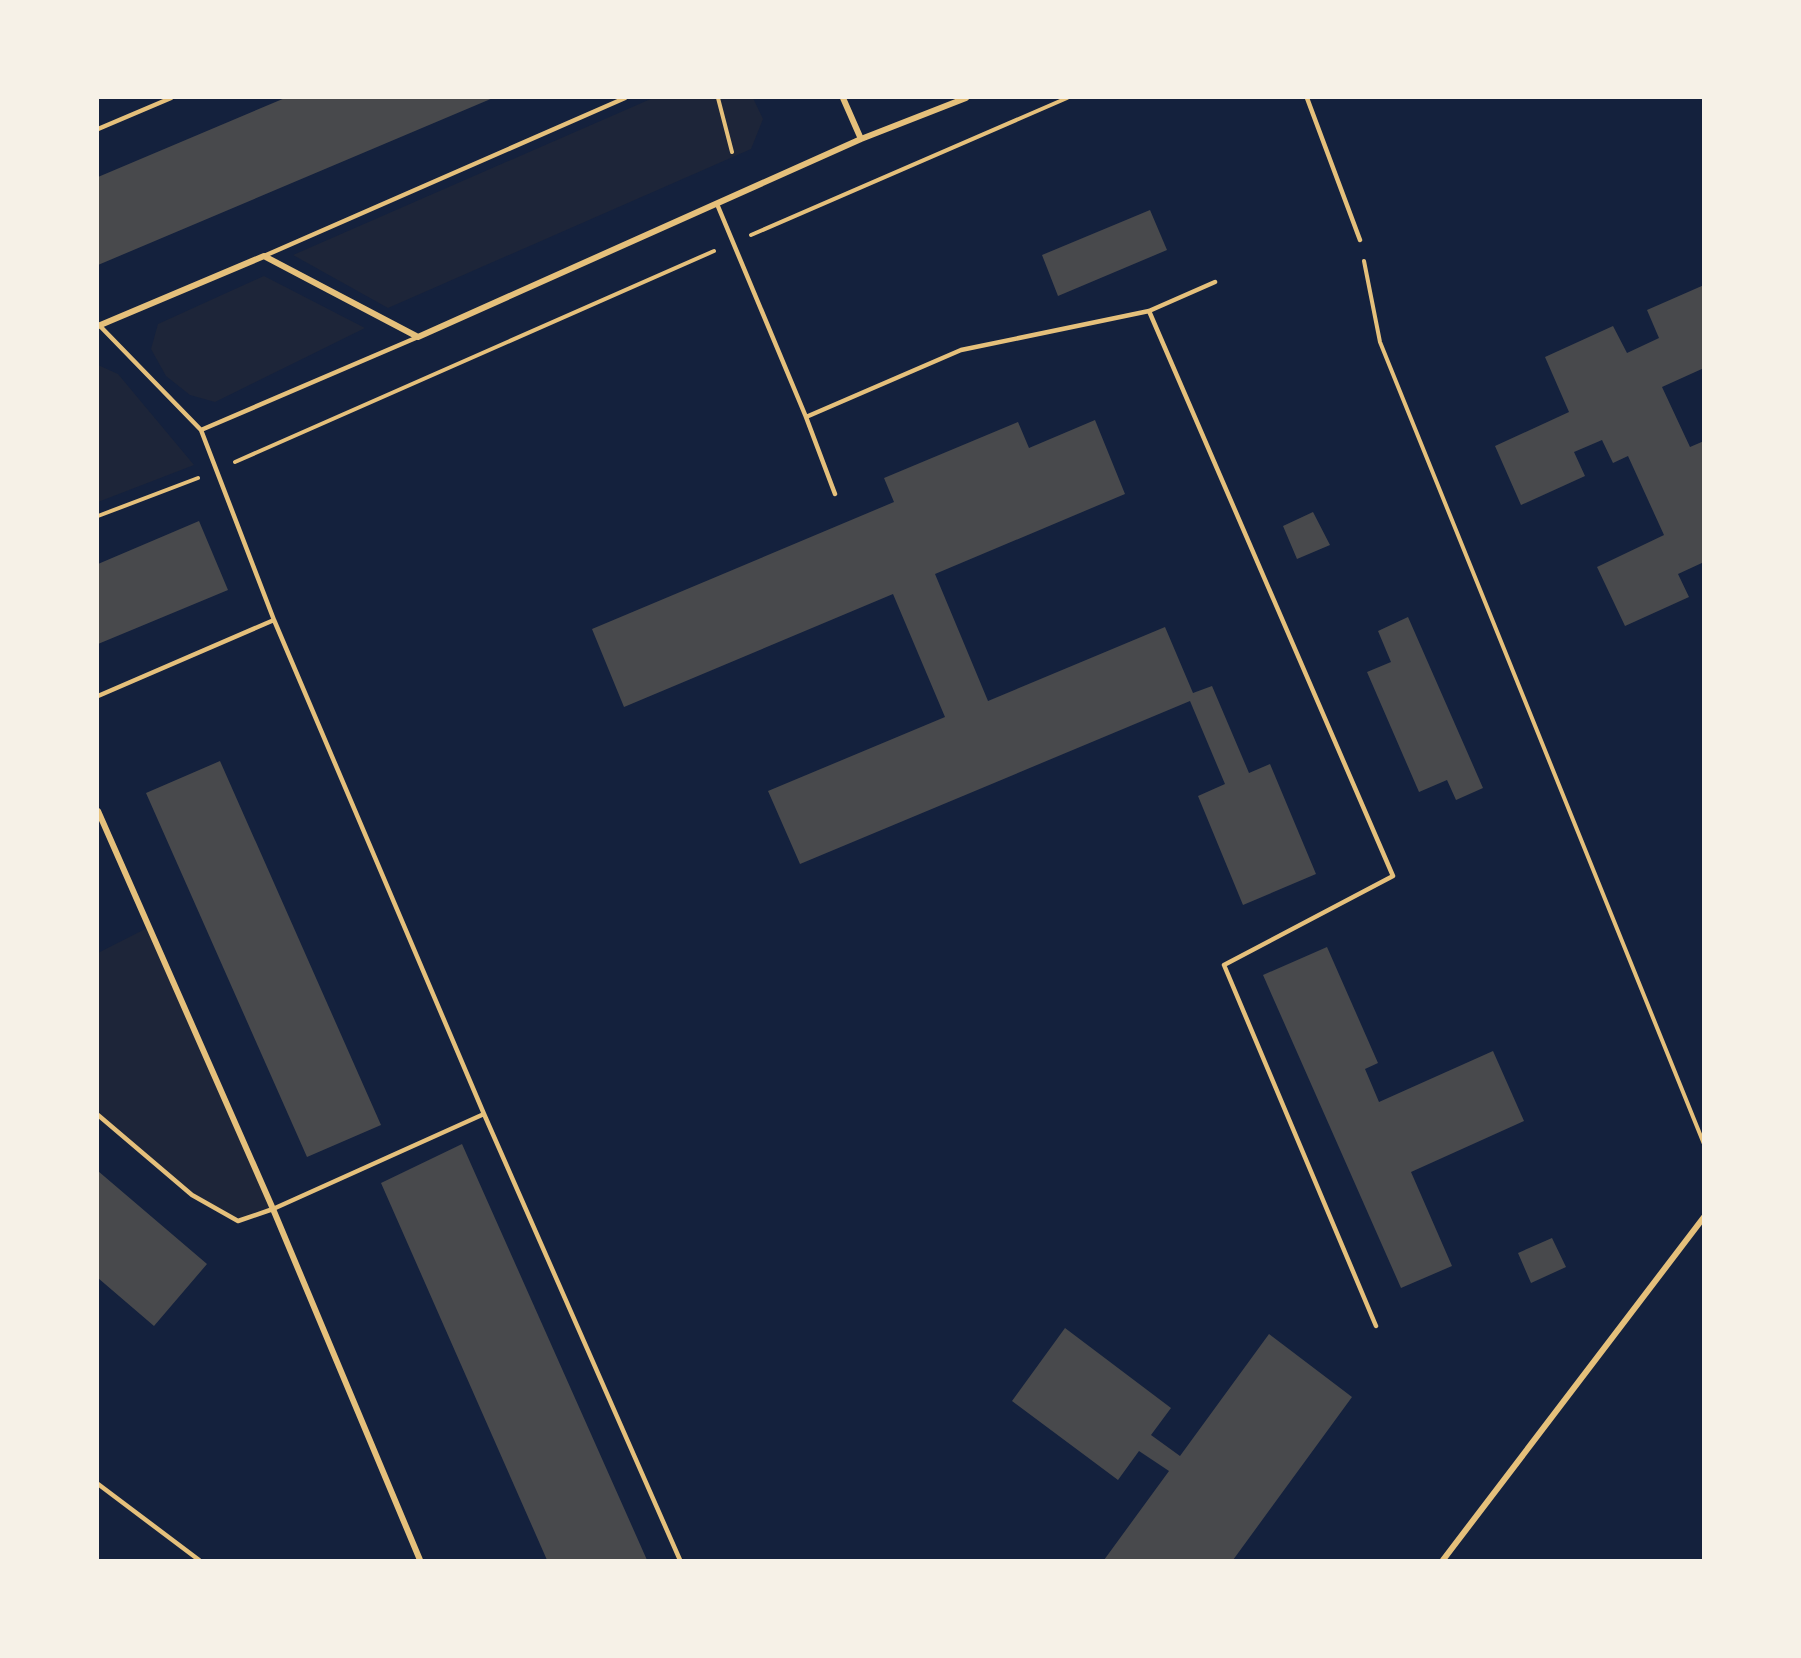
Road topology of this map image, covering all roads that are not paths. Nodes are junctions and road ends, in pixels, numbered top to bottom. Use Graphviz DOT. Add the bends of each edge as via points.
graph roads {
  1 [pos="171,98"];
  2 [pos="625,98"];
  3 [pos="843,98"];
  4 [pos="966,98"];
  5 [pos="1307,98"];
  6 [pos="98,129"];
  7 [pos="861,139"];
  8 [pos="717,204"];
  9 [pos="1360,240"];
  10 [pos="264,256"];
  11 [pos="1215,282"];
  12 [pos="1149,311"];
  13 [pos="98,326"];
  14 [pos="418,337"];
  15 [pos="806,417"];
  16 [pos="201,430"];
  17 [pos="835,494"];
  18 [pos="274,620"];
  19 [pos="98,696"];
  20 [pos="98,811"];
  21 [pos="484,1114"];
  22 [pos="98,1115"];
  23 [pos="273,1209"];
  24 [pos="1704,1217"];
  25 [pos="1376,1326"];
  26 [pos="98,1484"];
  27 [pos="199,1560"];
  28 [pos="420,1560"];
  29 [pos="680,1560"];
  30 [pos="1443,1560"];
  1 -- 6 [label="lane"];
  2 -- 10 [label="lane"];
  3 -- 7 [label="street"];
  4 -- 7 [label="street"];
  5 -- 9 [label="lane"];
  7 -- 8 [label="street"];
  8 -- 14 [label="street"];
  8 -- 15 [label="lane"];
  10 -- 13 [label="street"];
  10 -- 14 [label="street"];
  11 -- 12 [label="lane"];
  12 -- 15 [label="lane" via="961,350"];
  12 -- 25 [label="lane" via="1393,876 1224,965"];
  13 -- 16 [label="lane"];
  14 -- 16 [label="lane"];
  15 -- 17 [label="lane"];
  16 -- 18 [label="lane"];
  18 -- 19 [label="lane"];
  18 -- 21 [label="lane"];
  20 -- 23 [label="street"];
  21 -- 23 [label="lane"];
  21 -- 29 [label="lane"];
  22 -- 23 [label="lane" via="192,1194 238,1221"];
  23 -- 28 [label="street"];
  24 -- 30 [label="street"];
  26 -- 27 [label="lane"];
}
